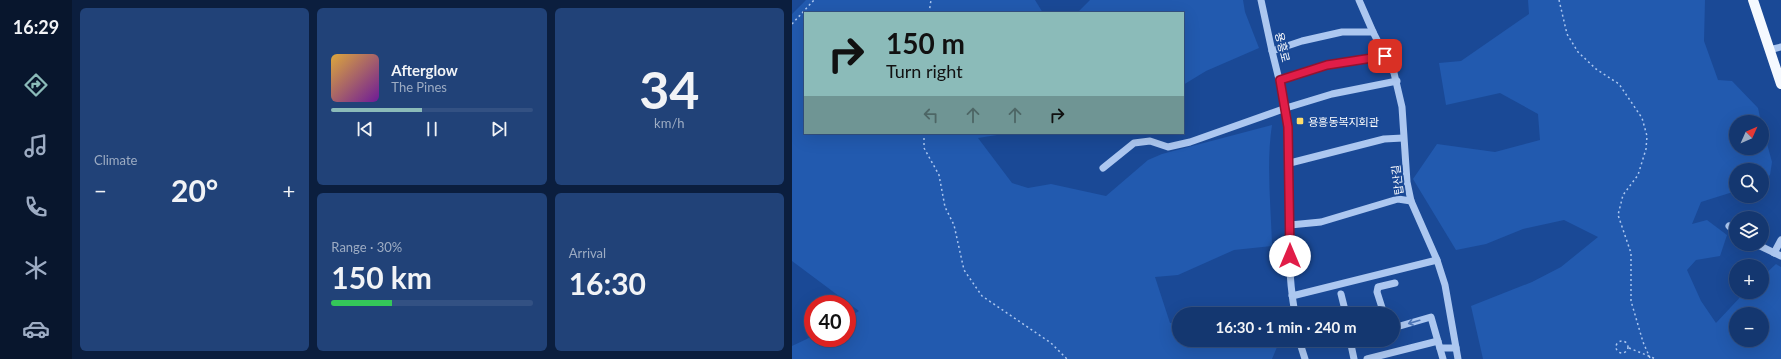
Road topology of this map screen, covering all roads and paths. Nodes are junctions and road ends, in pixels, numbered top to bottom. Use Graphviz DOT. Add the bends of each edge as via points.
graph roads {
  1 [pos="814,0"];
  2 [pos="931,0"];
  3 [pos="1261,0"];
  4 [pos="1359,0"];
  5 [pos="1559,0"];
  6 [pos="1753,0"];
  7 [pos="929,12"];
  8 [pos="792,24"];
  9 [pos="1372,32"];
  10 [pos="1781,47"];
  11 [pos="1769,50"];
  12 [pos="1272,51"];
  13 [pos="1385,56"];
  14 [pos="1280,80"];
  15 [pos="1397,81"];
  16 [pos="1781,84"];
  17 [pos="1286,108"];
  18 [pos="924,134"];
  19 [pos="1403,138"];
  20 [pos="1290,163"];
  21 [pos="1103,168"];
  22 [pos="1411,200"];
  23 [pos="1290,224"];
  24 [pos="1781,240"];
  25 [pos="1778,254"];
  26 [pos="1437,260"];
  27 [pos="1395,283"];
  28 [pos="1341,294"];
  29 [pos="1292,296"];
  30 [pos="1293,307"];
  31 [pos="1344,307"];
  32 [pos="1382,307"];
  33 [pos="1400,326"];
  34 [pos="1439,345"];
  35 [pos="1302,347"];
  36 [pos="1351,347"];
  37 [pos="1456,348"];
  38 [pos="1628,348"];
  39 [pos="1650,358"];
  40 [pos="1067,359"];
  41 [pos="1305,359"];
  42 [pos="1354,359"];
  43 [pos="1367,359"];
  44 [pos="1443,359"];
  45 [pos="1458,359"];
  46 [pos="1656,359"];
  1 -- 8 [label="path"];
  2 -- 7 [label="path"];
  3 -- 12 [label="street, 용흥로"];
  4 -- 9 [label="street, 탑산길"];
  5 -- 39 [label="path" via="1567,34 1578,52 1596,69 1619,84 1642,118 1647,136 1638,175 1623,195 1618,215 1631,253 1631,301"];
  6 -- 11 [label="main road"];
  9 -- 12 [label="street" via="1342,32"];
  9 -- 13 [label="street, 탑산길"];
  10 -- 11 [label="street"];
  11 -- 16 [label="main road"];
  12 -- 14 [label="street, 용흥로"];
  13 -- 14 [label="street" via="1327,65"];
  13 -- 15 [label="street, 탑산길"];
  14 -- 17 [label="street, 용흥로"];
  15 -- 17 [label="street" via="1332,94"];
  15 -- 19 [label="street, 탑산길" via="1402,107"];
  17 -- 20 [label="street, 용흥로"];
  17 -- 21 [label="street" via="1168,147 1150,141 1134,143"];
  18 -- 40 [label="path" via="924,148 939,175 945,207 954,225 964,270 982,296 1051,343"];
  19 -- 20 [label="street" via="1384,140"];
  19 -- 22 [label="street, 탑산길"];
  20 -- 23 [label="street, 용흥로"];
  22 -- 23 [label="street" via="1398,199 1321,222"];
  22 -- 26 [label="street, 탑산길"];
  23 -- 29 [label="street, 용흥로"];
  24 -- 25 [label="street"];
  26 -- 29 [label="street"];
  26 -- 37 [label="street, 탑산길" via="1445,285"];
  27 -- 32 [label="street" via="1378,287"];
  28 -- 31 [label="street"];
  29 -- 30 [label="street, 용흥로"];
  34 -- 33 [label="street, one-way" via="1432,317"];
  34 -- 37 [label="street"];
  34 -- 43 [label="street"];
  34 -- 44 [label="street"];
  35 -- 41 [label="street"];
  36 -- 42 [label="street"];
  37 -- 45 [label="street, 탑산길"];
  38 -- 38 [label="path" via="1625,341 1619,341 1616,346 1620,353"];
  38 -- 39 [label="path"];
  39 -- 46 [label="path"];
}
